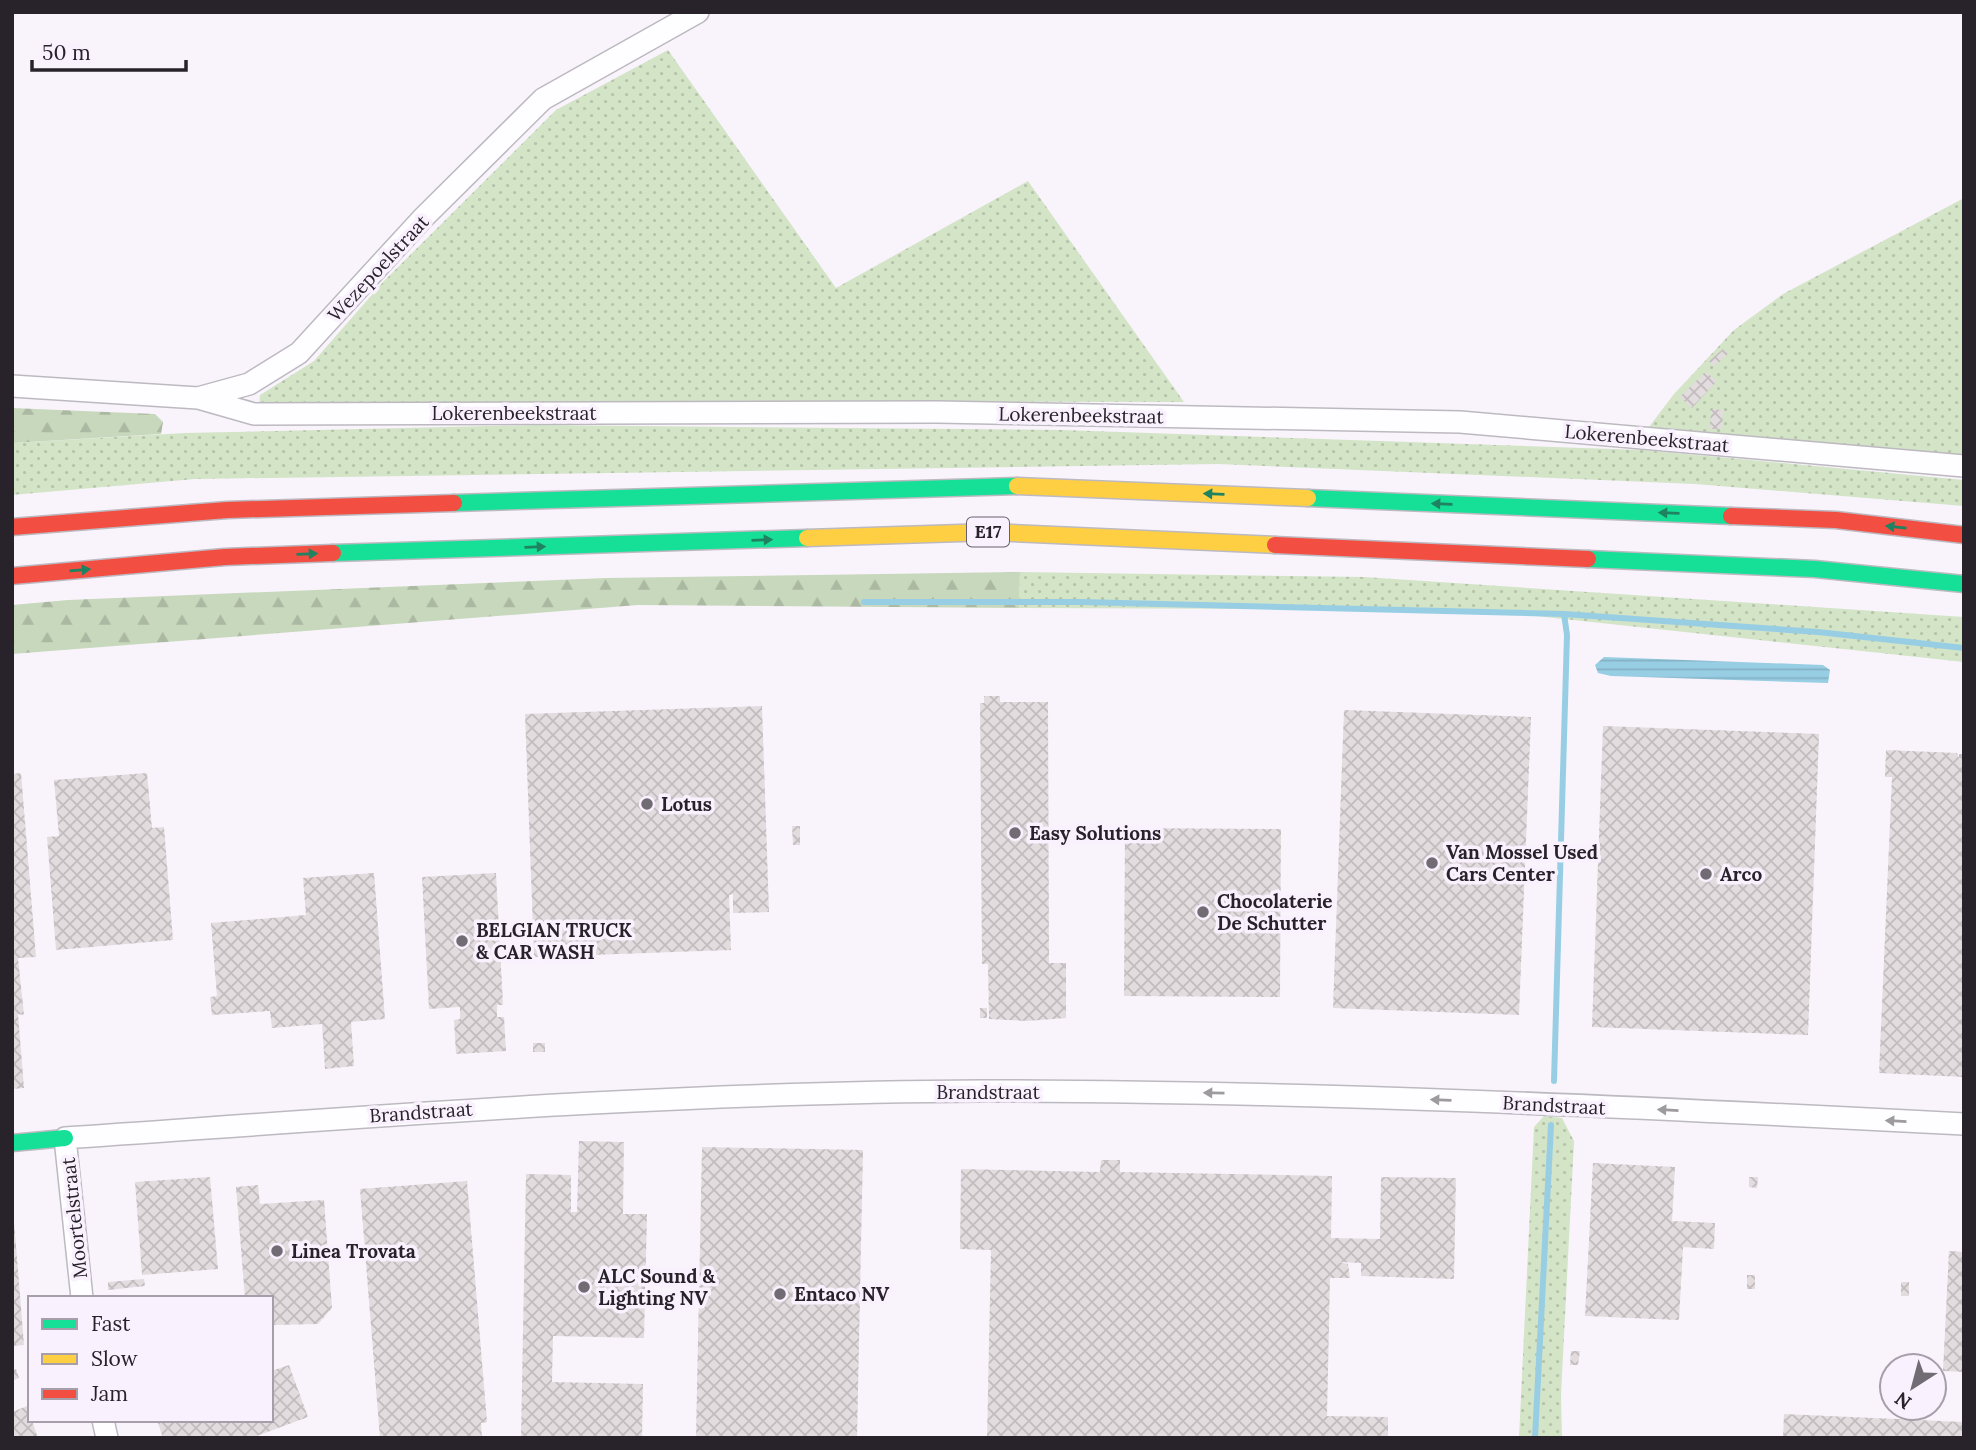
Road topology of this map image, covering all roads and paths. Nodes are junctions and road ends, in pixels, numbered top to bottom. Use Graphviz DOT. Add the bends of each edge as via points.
graph roads {
  1 [pos="698,12"];
  2 [pos="12,386"];
  3 [pos="198,398"];
  4 [pos="1964,466"];
  5 [pos="12,527"];
  6 [pos="1964,534"];
  7 [pos="12,576"];
  8 [pos="1964,584"];
  9 [pos="1964,1124"];
  10 [pos="65,1139"];
  11 [pos="12,1143"];
  12 [pos="82,1296"];
  1 -- 3 [label="street, Wezepoelstraat" via="543,99 422,219 299,353 249,384"];
  2 -- 3 [label="street, Wezepoelstraat"];
  3 -- 4 [label="street, Lokerenbeekstraat" via="254,414 937,412 1460,422"];
  6 -- 5 [label="main road, one-way" via="1836,520 1000,485 227,510"];
  7 -- 8 [label="main road, E17, one-way" via="225,557 991,532 1815,569"];
  9 -- 10 [label="street, Brandstraat, one-way" via="1490,1102 977,1091 494,1107"];
  10 -- 11 [label="main road, Brandstraat"];
  10 -- 12 [label="street, Moortelstraat"];
}
